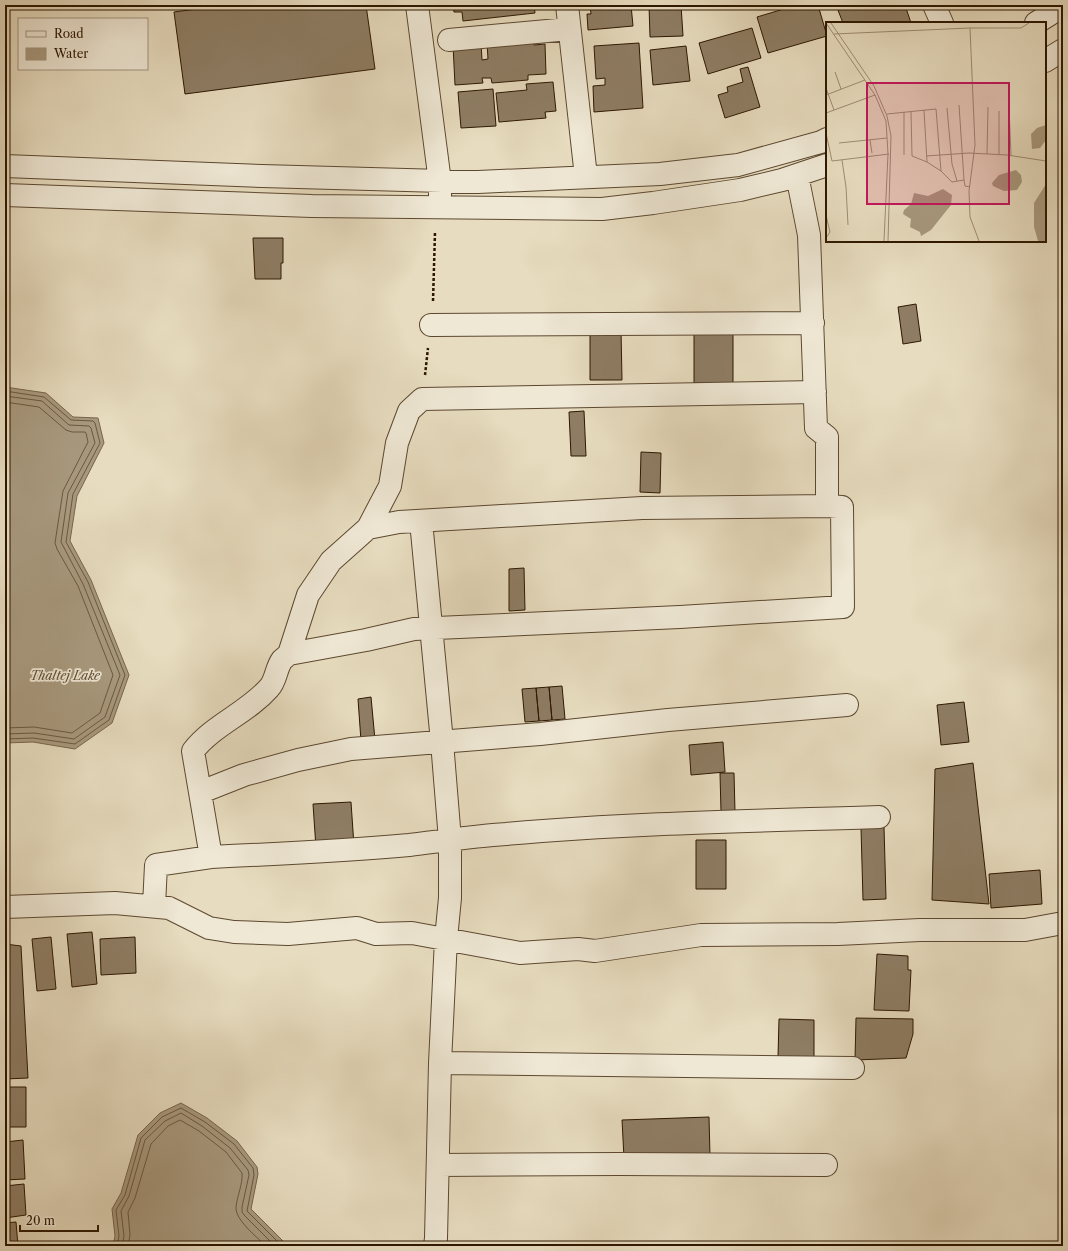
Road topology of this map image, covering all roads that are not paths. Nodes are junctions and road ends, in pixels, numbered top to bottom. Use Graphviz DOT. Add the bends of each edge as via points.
graph roads {
  1 [pos="417,5"];
  2 [pos="567,5"];
  3 [pos="934,5"];
  4 [pos="1063,6"];
  5 [pos="942,22"];
  6 [pos="1038,22"];
  7 [pos="569,29"];
  8 [pos="449,40"];
  9 [pos="1063,50"];
  10 [pos="1046,60"];
  11 [pos="826,140"];
  12 [pos="826,165"];
  13 [pos="5,166"];
  14 [pos="797,175"];
  15 [pos="586,178"];
  16 [pos="440,182"];
  17 [pos="5,195"];
  18 [pos="441,208"];
  19 [pos="813,323"];
  20 [pos="431,325"];
  21 [pos="815,392"];
  22 [pos="827,506"];
  23 [pos="421,521"];
  24 [pos="368,528"];
  25 [pos="432,628"];
  26 [pos="289,654"];
  27 [pos="847,705"];
  28 [pos="442,742"];
  29 [pos="201,792"];
  30 [pos="879,818"];
  31 [pos="450,840"];
  32 [pos="211,857"];
  33 [pos="154,906"];
  34 [pos="5,907"];
  35 [pos="1063,923"];
  36 [pos="446,940"];
  37 [pos="440,1063"];
  38 [pos="853,1068"];
  39 [pos="438,1165"];
  40 [pos="826,1165"];
  41 [pos="435,1246"];
  1 -- 16 [label="street"];
  2 -- 7 [label="street"];
  3 -- 5 [label="street"];
  4 -- 6 [label="street"];
  7 -- 8 [label="street"];
  7 -- 15 [label="street"];
  9 -- 10 [label="street"];
  11 -- 15 [label="street" via="738,165 660,174"];
  12 -- 14 [label="street"];
  13 -- 16 [label="street"];
  14 -- 18 [label="street" via="740,190 602,209"];
  14 -- 19 [label="street" via="809,235"];
  15 -- 16 [label="street"];
  16 -- 18 [label="street"];
  17 -- 18 [label="street"];
  19 -- 20 [label="street"];
  19 -- 21 [label="street"];
  21 -- 22 [label="street" via="816,428 827,437"];
  21 -- 24 [label="street" via="422,399 409,411 397,443 390,486"];
  22 -- 23 [label="street" via="642,508"];
  22 -- 25 [label="street" via="842,507 843,607"];
  23 -- 24 [label="street"];
  23 -- 25 [label="street"];
  24 -- 26 [label="street" via="331,561 308,595"];
  25 -- 26 [label="street" via="414,629"];
  25 -- 28 [label="street"];
  26 -- 29 [label="street" via="282,660 270,687 199,743 193,751"];
  27 -- 28 [label="street"];
  28 -- 29 [label="street" via="344,750 244,775"];
  28 -- 31 [label="street"];
  29 -- 32 [label="street"];
  30 -- 31 [label="street" via="618,827"];
  31 -- 32 [label="street" via="297,853"];
  31 -- 36 [label="street" via="450,898"];
  32 -- 33 [label="street" via="156,865"];
  33 -- 34 [label="street" via="115,903"];
  33 -- 36 [label="street" via="169,908 209,928 234,932 288,934 357,928 376,934 412,933"];
  35 -- 36 [label="street" via="1025,930 701,936 595,951 578,949 520,953"];
  36 -- 37 [label="street"];
  37 -- 38 [label="street"];
  37 -- 39 [label="street"];
  39 -- 40 [label="street"];
  39 -- 41 [label="street"];
}
